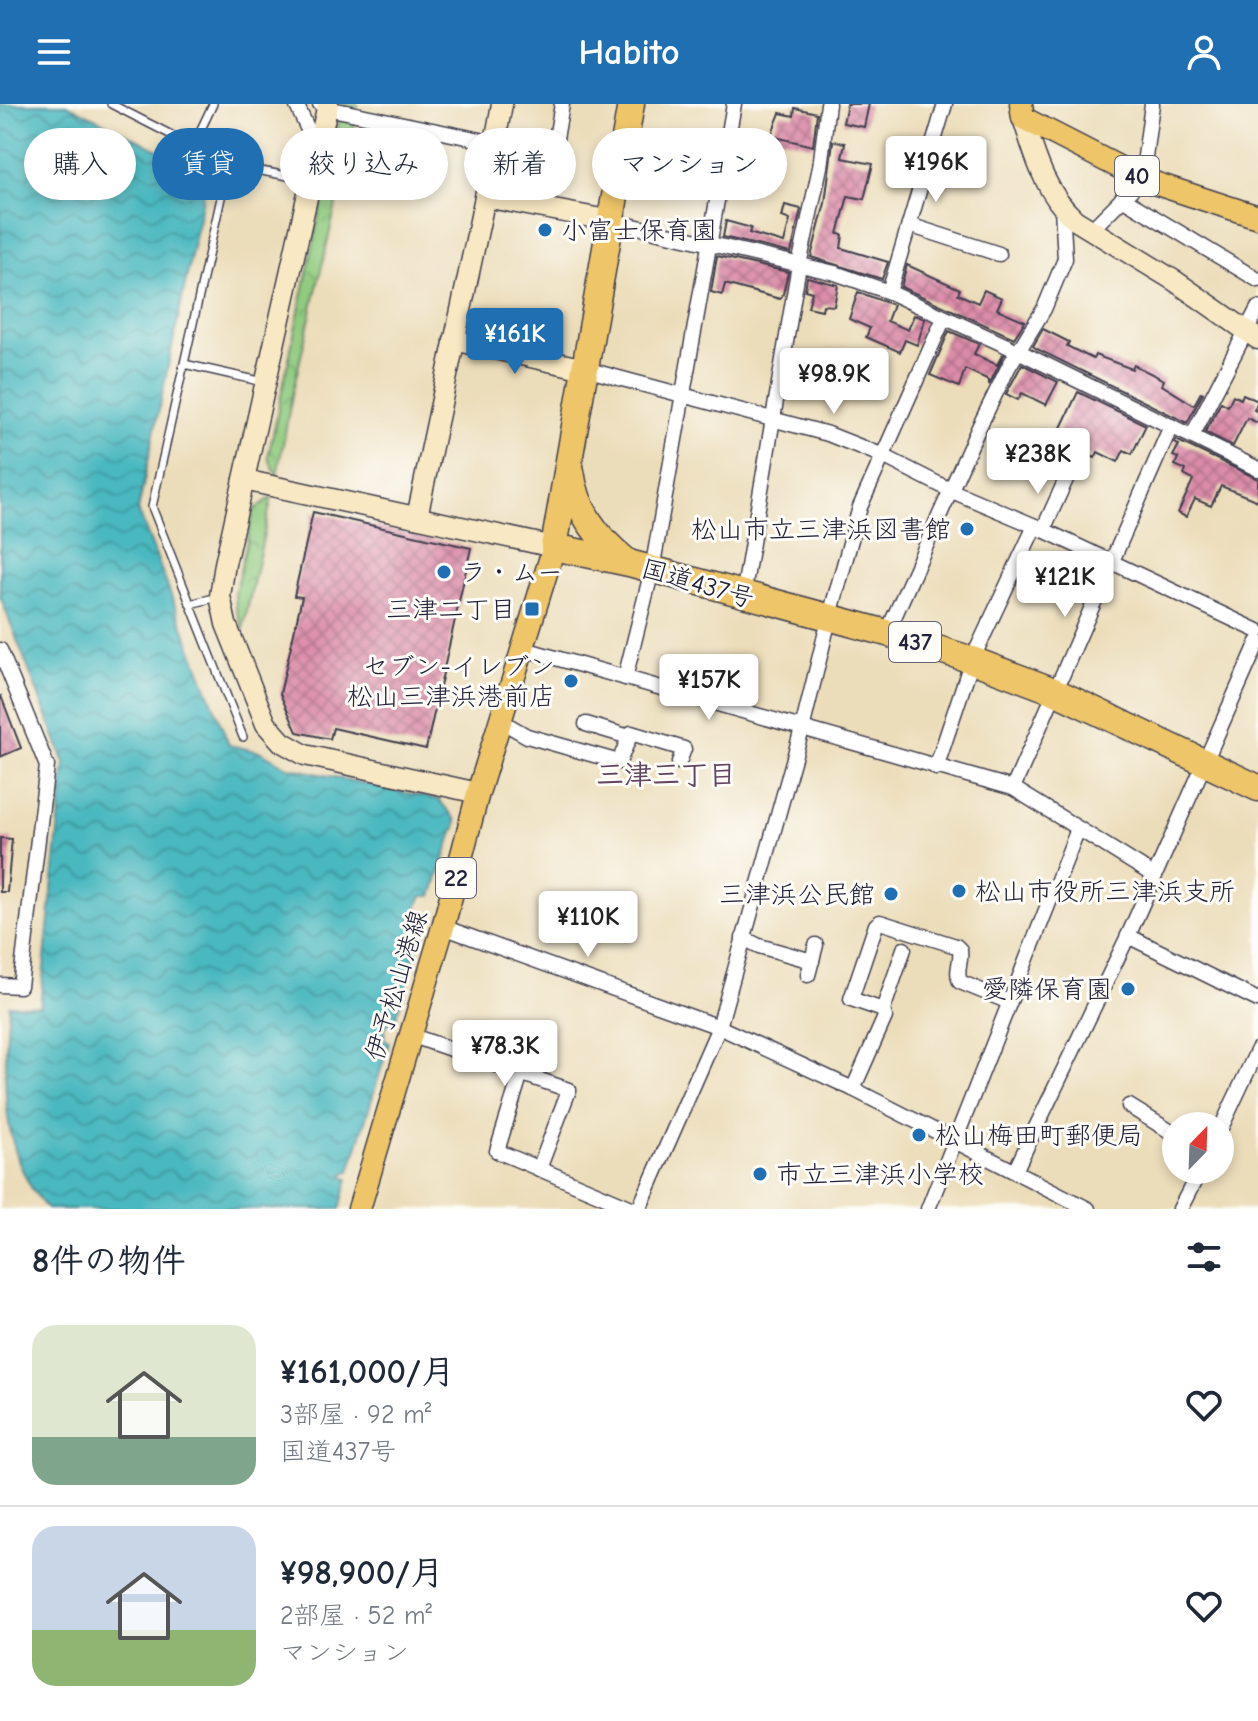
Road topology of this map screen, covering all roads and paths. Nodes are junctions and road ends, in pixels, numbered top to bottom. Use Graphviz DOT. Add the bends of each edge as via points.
graph roads {
  1 [pos="111,104"];
  2 [pos="213,104"];
  3 [pos="296,104"];
  4 [pos="502,104"];
  5 [pos="562,104"];
  6 [pos="631,104"];
  7 [pos="734,104"];
  8 [pos="828,104"];
  9 [pos="945,104"];
  10 [pos="1152,104"];
  11 [pos="325,105"];
  12 [pos="1022,111"];
  13 [pos="158,128"];
  14 [pos="202,128"];
  15 [pos="307,128"];
  16 [pos="322,128"];
  17 [pos="498,128"];
  18 [pos="464,136"];
  19 [pos="1142,179"];
  20 [pos="1122,198"];
  21 [pos="221,200"];
  22 [pos="307,200"];
  23 [pos="484,200"];
  24 [pos="501,200"];
  25 [pos="544,208"];
  26 [pos="1062,208"];
  27 [pos="1258,217"];
  28 [pos="612,221"];
  29 [pos="909,225"];
  30 [pos="1091,230"];
  31 [pos="708,242"];
  32 [pos="999,254"];
  33 [pos="799,265"];
  34 [pos="1258,280"];
  35 [pos="889,292"];
  36 [pos="1258,308"];
  37 [pos="944,318"];
  38 [pos="1252,334"];
  39 [pos="454,340"];
  40 [pos="1018,351"];
  41 [pos="184,364"];
  42 [pos="585,369"];
  43 [pos="266,382"];
  44 [pos="684,394"];
  45 [pos="774,418"];
  46 [pos="1171,426"];
  47 [pos="1192,436"];
  48 [pos="881,455"];
  49 [pos="569,460"];
  50 [pos="1258,469"];
  51 [pos="1067,477"];
  52 [pos="244,480"];
  53 [pos="952,491"];
  54 [pos="417,517"];
  55 [pos="1039,528"];
  56 [pos="554,547"];
  57 [pos="1110,562"];
  58 [pos="640,567"];
  59 [pos="220,596"];
  60 [pos="743,596"];
  61 [pos="190,604"];
  62 [pos="829,619"];
  63 [pos="1258,631"];
  64 [pos="887,633"];
  65 [pos="1258,642"];
  66 [pos="524,649"];
  67 [pos="0,650"];
  68 [pos="972,660"];
  69 [pos="625,678"];
  70 [pos="1054,691"];
  71 [pos="501,721"];
  72 [pos="586,724"];
  73 [pos="802,729"];
  74 [pos="243,737"];
  75 [pos="629,737"];
  76 [pos="679,762"];
  77 [pos="1203,762"];
  78 [pos="936,768"];
  79 [pos="1013,788"];
  80 [pos="1258,788"];
  81 [pos="478,793"];
  82 [pos="1078,829"];
  83 [pos="1155,876"];
  84 [pos="443,927"];
  85 [pos="1128,936"];
  86 [pos="743,938"];
  87 [pos="816,945"];
  88 [pos="904,949"];
  89 [pos="0,985"];
  90 [pos="1258,1000"];
  91 [pos="1009,1002"];
  92 [pos="883,1010"];
  93 [pos="719,1027"];
  94 [pos="410,1035"];
  95 [pos="1257,1054"];
  96 [pos="521,1073"];
  97 [pos="853,1089"];
  98 [pos="1129,1106"];
  99 [pos="1229,1112"];
  100 [pos="1162,1126"];
  101 [pos="953,1141"];
  102 [pos="539,1169"];
  103 [pos="1015,1171"];
  104 [pos="1193,1184"];
  105 [pos="359,1209"];
  106 [pos="637,1209"];
  107 [pos="928,1209"];
  108 [pos="1088,1209"];
  109 [pos="1180,1209"];
  1 -- 13 [label="lane"];
  2 -- 14 [label="lane"];
  3 -- 15 [label="street"];
  4 -- 17 [label="street"];
  5 -- 25 [label="street"];
  6 -- 28 [label="highway"];
  7 -- 31 [label="street"];
  8 -- 33 [label="street"];
  9 -- 29 [label="street"];
  10 -- 19 [label="street"];
  11 -- 16 [label="street"];
  11 -- 18 [label="street"];
  12 -- 19 [label="main road, 40"];
  12 -- 26 [label="street" via="1036,159"];
  19 -- 20 [label="street"];
  19 -- 27 [label="main road, 40"];
  20 -- 30 [label="street"];
  20 -- 34 [label="street"];
  21 -- 41 [label="lane"];
  22 -- 43 [label="street"];
  23 -- 39 [label="street"];
  24 -- 25 [label="street"];
  25 -- 28 [label="street"];
  26 -- 30 [label="street"];
  26 -- 40 [label="street" via="1065,259 1044,309"];
  28 -- 31 [label="street"];
  28 -- 42 [label="highway"];
  29 -- 32 [label="street"];
  29 -- 35 [label="street"];
  30 -- 38 [label="street"];
  31 -- 33 [label="street"];
  31 -- 44 [label="street"];
  33 -- 35 [label="street"];
  33 -- 45 [label="street"];
  35 -- 37 [label="street"];
  36 -- 38 [label="street"];
  37 -- 40 [label="street"];
  37 -- 48 [label="street"];
  38 -- 47 [label="street"];
  39 -- 42 [label="street"];
  39 -- 54 [label="street"];
  40 -- 46 [label="street"];
  40 -- 53 [label="street"];
  41 -- 43 [label="lane"];
  41 -- 61 [label="lane" via="152,507"];
  42 -- 44 [label="street"];
  42 -- 49 [label="highway"];
  43 -- 52 [label="street"];
  44 -- 45 [label="street"];
  44 -- 58 [label="street"];
  45 -- 48 [label="street"];
  45 -- 60 [label="street"];
  46 -- 47 [label="street"];
  46 -- 57 [label="street"];
  47 -- 50 [label="street"];
  48 -- 53 [label="street"];
  48 -- 62 [label="street" via="860,507"];
  49 -- 56 [label="highway"];
  49 -- 58 [label="highway" via="573,490 587,521 605,544"];
  51 -- 55 [label="street"];
  52 -- 54 [label="street"];
  52 -- 59 [label="street"];
  53 -- 55 [label="street"];
  53 -- 64 [label="street"];
  54 -- 56 [label="street"];
  55 -- 57 [label="street"];
  55 -- 68 [label="street"];
  56 -- 58 [label="highway, 国道437号 / 437"];
  56 -- 66 [label="main road, 伊予松山港線 / 22"];
  57 -- 63 [label="street"];
  57 -- 70 [label="street"];
  58 -- 60 [label="highway, 国道437号 / 437"];
  58 -- 69 [label="street"];
  59 -- 61 [label="lane"];
  59 -- 81 [label="street" via="266,724 282,742 305,755"];
  60 -- 62 [label="highway, 国道437号 / 437"];
  61 -- 74 [label="lane"];
  62 -- 64 [label="highway, 国道437号 / 437"];
  62 -- 73 [label="street"];
  64 -- 68 [label="highway, 国道437号 / 437"];
  65 -- 77 [label="street"];
  66 -- 69 [label="street"];
  66 -- 71 [label="main road, 伊予松山港線 / 22"];
  67 -- 89 [label="street" via="47,766 20,986"];
  68 -- 70 [label="highway, 国道437号 / 437"];
  68 -- 78 [label="street"];
  69 -- 73 [label="street"];
  70 -- 77 [label="highway, 国道437号 / 437"];
  70 -- 79 [label="street"];
  71 -- 75 [label="street" via="527,736 619,762"];
  71 -- 81 [label="main road, 伊予松山港線 / 22"];
  72 -- 75 [label="street"];
  73 -- 78 [label="street"];
  73 -- 86 [label="street"];
  75 -- 76 [label="street" via="631,733 684,749"];
  77 -- 80 [label="highway, 国道437号 / 437"];
  77 -- 83 [label="street"];
  78 -- 79 [label="street"];
  79 -- 82 [label="street"];
  81 -- 84 [label="main road, 伊予松山港線 / 22"];
  82 -- 83 [label="street"];
  82 -- 91 [label="street"];
  83 -- 85 [label="street"];
  84 -- 93 [label="street"];
  84 -- 94 [label="main road, 伊予松山港線 / 22"];
  85 -- 90 [label="street"];
  85 -- 103 [label="street"];
  86 -- 87 [label="street" via="810,968"];
  86 -- 93 [label="street"];
  88 -- 92 [label="street"];
  91 -- 92 [label="street" via="960,982 956,946 880,922 851,999"];
  91 -- 101 [label="street"];
  92 -- 97 [label="street" via="885,1017"];
  93 -- 97 [label="street"];
  93 -- 106 [label="street"];
  94 -- 96 [label="street"];
  94 -- 105 [label="main road, 伊予松山港線 / 22"];
  95 -- 99 [label="street"];
  96 -- 102 [label="street" via="497,1151"];
  96 -- 102 [label="street" via="569,1090"];
  97 -- 101 [label="street"];
  98 -- 100 [label="street"];
  101 -- 103 [label="street"];
  101 -- 107 [label="street"];
  102 -- 106 [label="street"];
  103 -- 108 [label="street"];
  104 -- 109 [label="street"];
}
